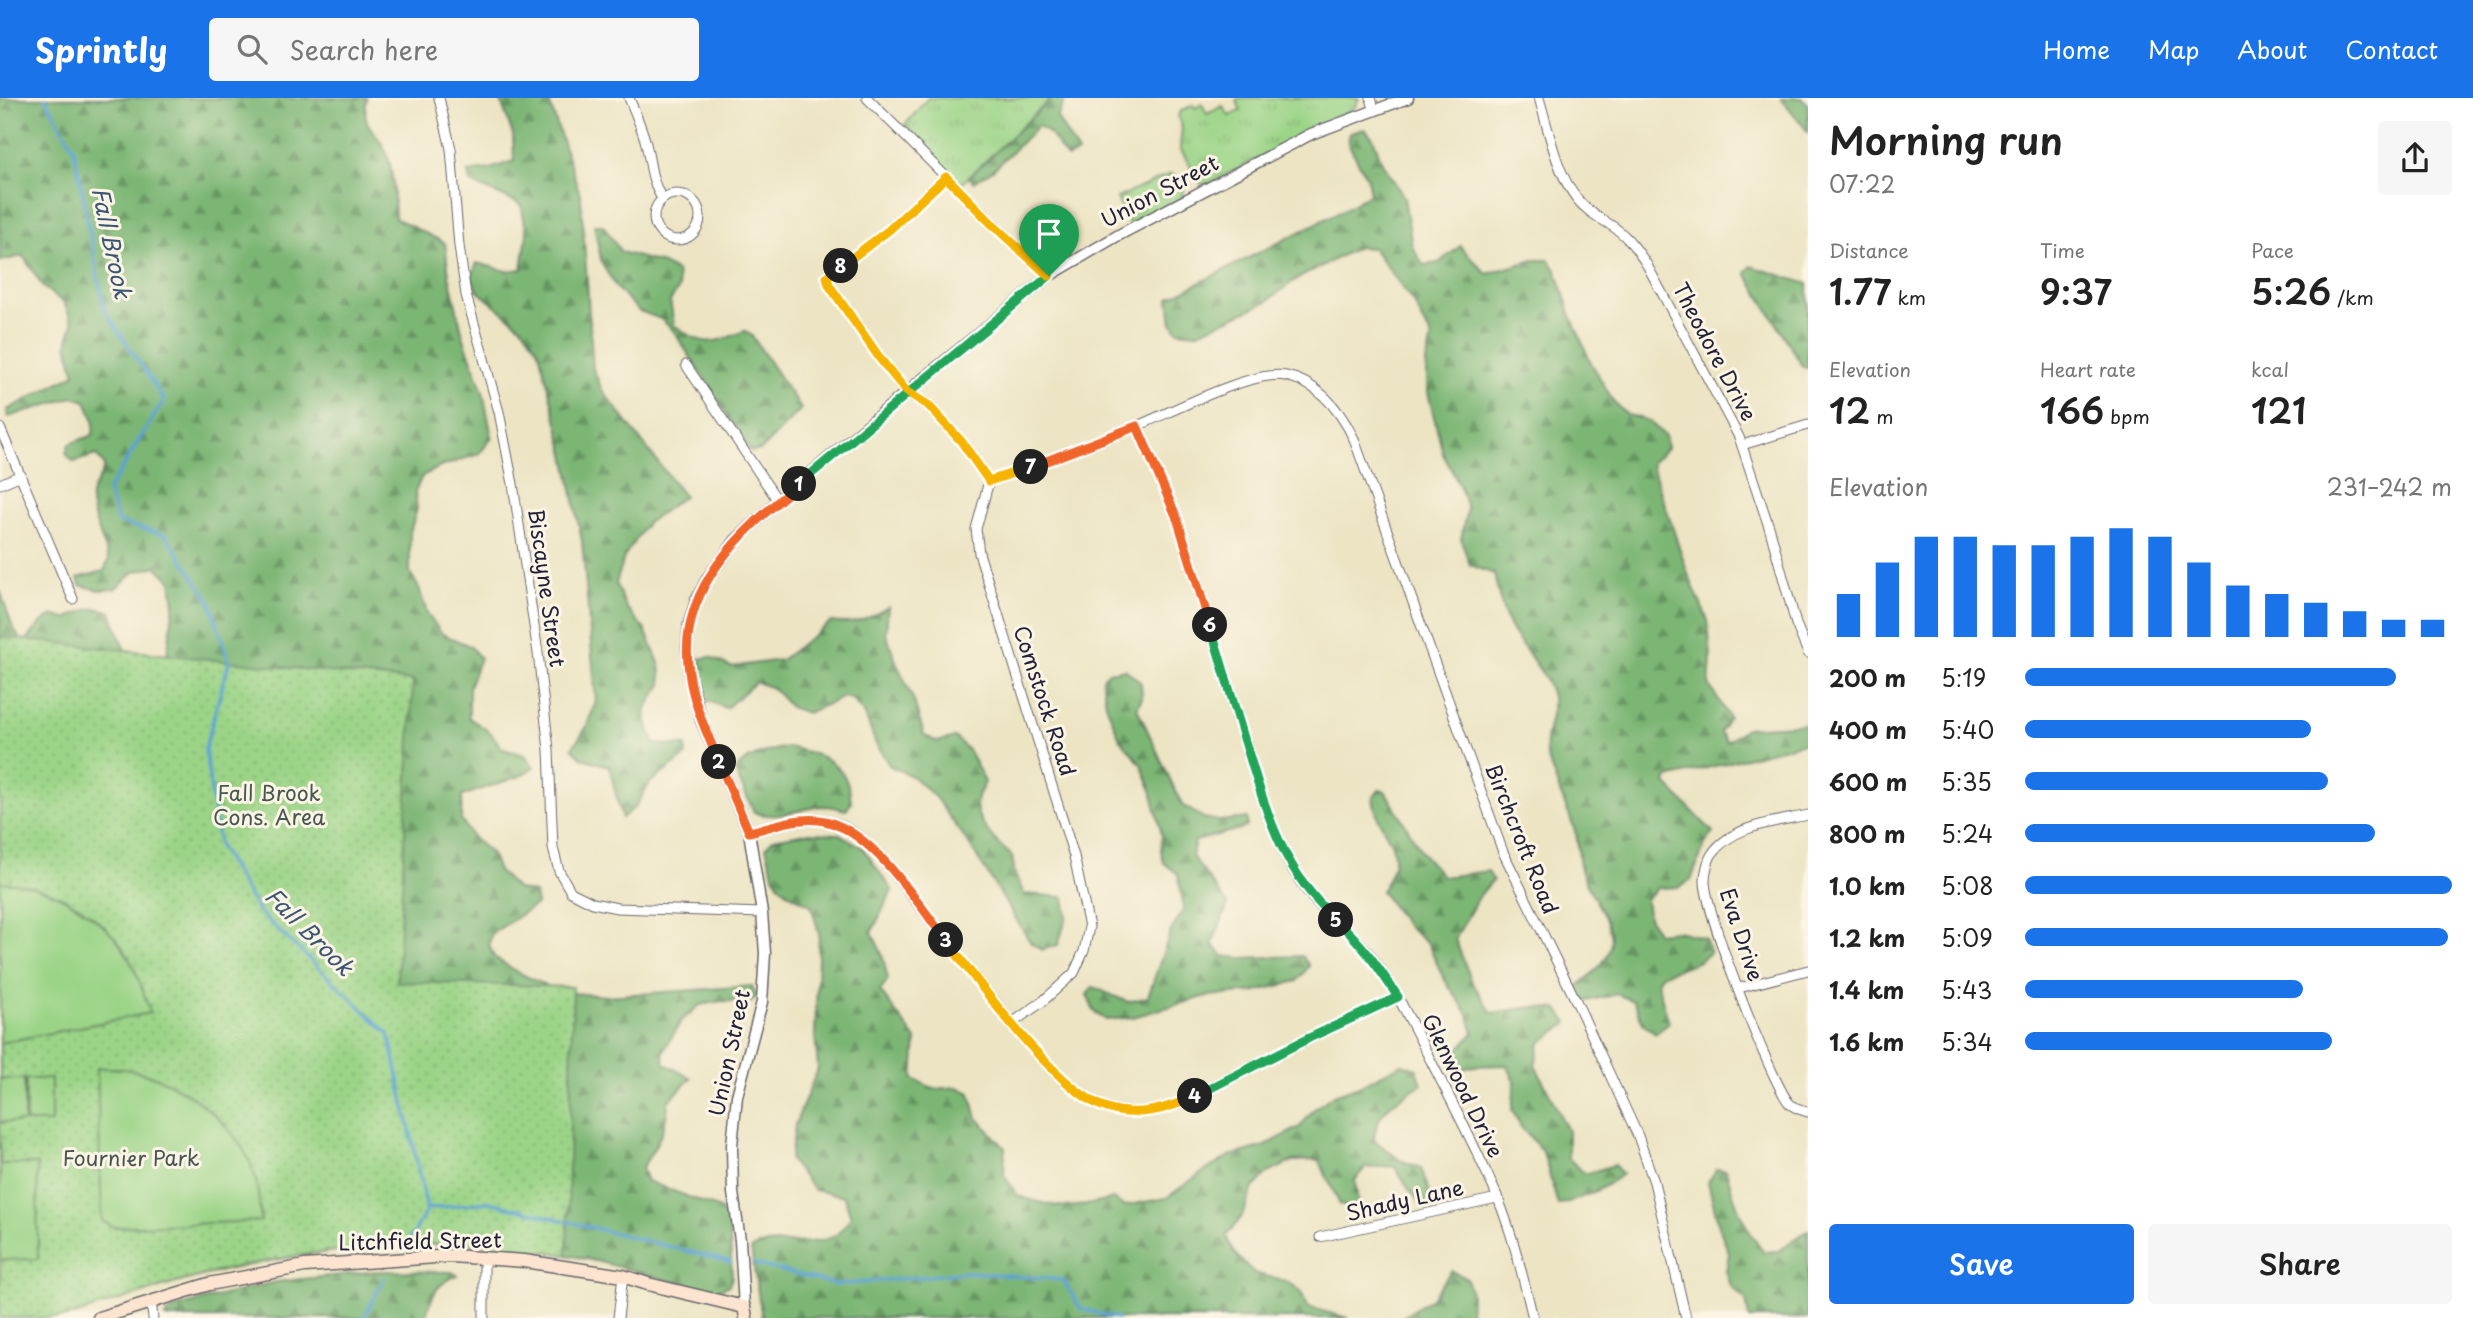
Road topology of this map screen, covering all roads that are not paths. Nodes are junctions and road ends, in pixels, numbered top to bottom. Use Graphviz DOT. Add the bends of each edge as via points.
graph roads {
  1 [pos="439,98"];
  2 [pos="629,98"];
  3 [pos="867,98"];
  4 [pos="1408,98"];
  5 [pos="1539,98"];
  6 [pos="1372,104"];
  7 [pos="946,177"];
  8 [pos="662,199"];
  9 [pos="1049,276"];
  10 [pos="686,365"];
  11 [pos="907,392"];
  12 [pos="1808,425"];
  13 [pos="1137,426"];
  14 [pos="0,428"];
  15 [pos="1742,445"];
  16 [pos="21,475"];
  17 [pos="989,481"];
  18 [pos="0,484"];
  19 [pos="778,501"];
  20 [pos="73,599"];
  21 [pos="1808,653"];
  22 [pos="1808,815"];
  23 [pos="749,832"];
  24 [pos="762,913"];
  25 [pos="1808,970"];
  26 [pos="1739,988"];
  27 [pos="1398,997"];
  28 [pos="1012,1023"];
  29 [pos="1807,1112"];
  30 [pos="1497,1198"];
  31 [pos="1320,1237"];
  32 [pos="484,1257"];
  33 [pos="623,1276"];
  34 [pos="151,1301"];
  35 [pos="745,1313"];
  36 [pos="99,1318"];
  37 [pos="153,1318"];
  38 [pos="484,1318"];
  39 [pos="618,1318"];
  40 [pos="1533,1318"];
  41 [pos="1686,1318"];
  1 -- 24 [label="street, Biscayne Street" via="451,149 466,295 499,412 513,484 538,653 549,750 553,848 559,871 571,892 617,908"];
  2 -- 8 [label="street"];
  3 -- 7 [label="street"];
  4 -- 6 [label="street, Union Street"];
  5 -- 15 [label="street, Theodore Drive" via="1565,178 1577,199 1634,245"];
  6 -- 9 [label="street, Union Street"];
  7 -- 9 [label="street"];
  7 -- 11 [label="street" via="889,230 827,277"];
  8 -- 8 [label="street" via="654,215 657,229 669,239 692,235 701,215 695,200 681,193"];
  9 -- 11 [label="street, Union Street"];
  10 -- 19 [label="street"];
  11 -- 17 [label="street" via="928,405"];
  11 -- 19 [label="street, Union Street"];
  12 -- 15 [label="street"];
  13 -- 17 [label="street"];
  13 -- 27 [label="street, Glenwood Drive" via="1177,518 1279,844 1303,886 1355,937"];
  13 -- 41 [label="street, Birchcroft Road" via="1261,376 1285,376 1308,384 1343,417 1503,852 1638,1136 1654,1182"];
  14 -- 16 [label="street"];
  15 -- 21 [label="street, Theodore Drive"];
  16 -- 18 [label="street"];
  16 -- 20 [label="street"];
  17 -- 28 [label="street, Comstock Road" via="976,529 984,577 1074,856 1089,927 1074,973"];
  19 -- 23 [label="street, Union Street" via="736,540 707,579 689,624 689,673 701,720"];
  22 -- 26 [label="street, Eva Drive" via="1726,838 1710,856 1705,880 1709,904"];
  23 -- 24 [label="street, Union Street"];
  23 -- 28 [label="street" via="818,820 841,826 862,839"];
  24 -- 35 [label="street, Union Street" via="762,1002 737,1096 732,1144"];
  25 -- 26 [label="street"];
  26 -- 29 [label="street, Eva Drive" via="1778,1086 1792,1106"];
  27 -- 28 [label="street" via="1179,1104 1131,1112 1107,1108 1085,1096 1049,1065"];
  27 -- 30 [label="street, Glenwood Drive"];
  30 -- 31 [label="street, Shady Lane"];
  30 -- 40 [label="street, Glenwood Drive"];
  32 -- 33 [label="main road, Litchfield Street"];
  32 -- 34 [label="main road, Litchfield Street" via="305,1266 233,1278"];
  32 -- 38 [label="street"];
  33 -- 35 [label="main road, Litchfield Street"];
  33 -- 39 [label="street"];
  34 -- 36 [label="main road, Litchfield Street"];
  34 -- 37 [label="street"];
}
